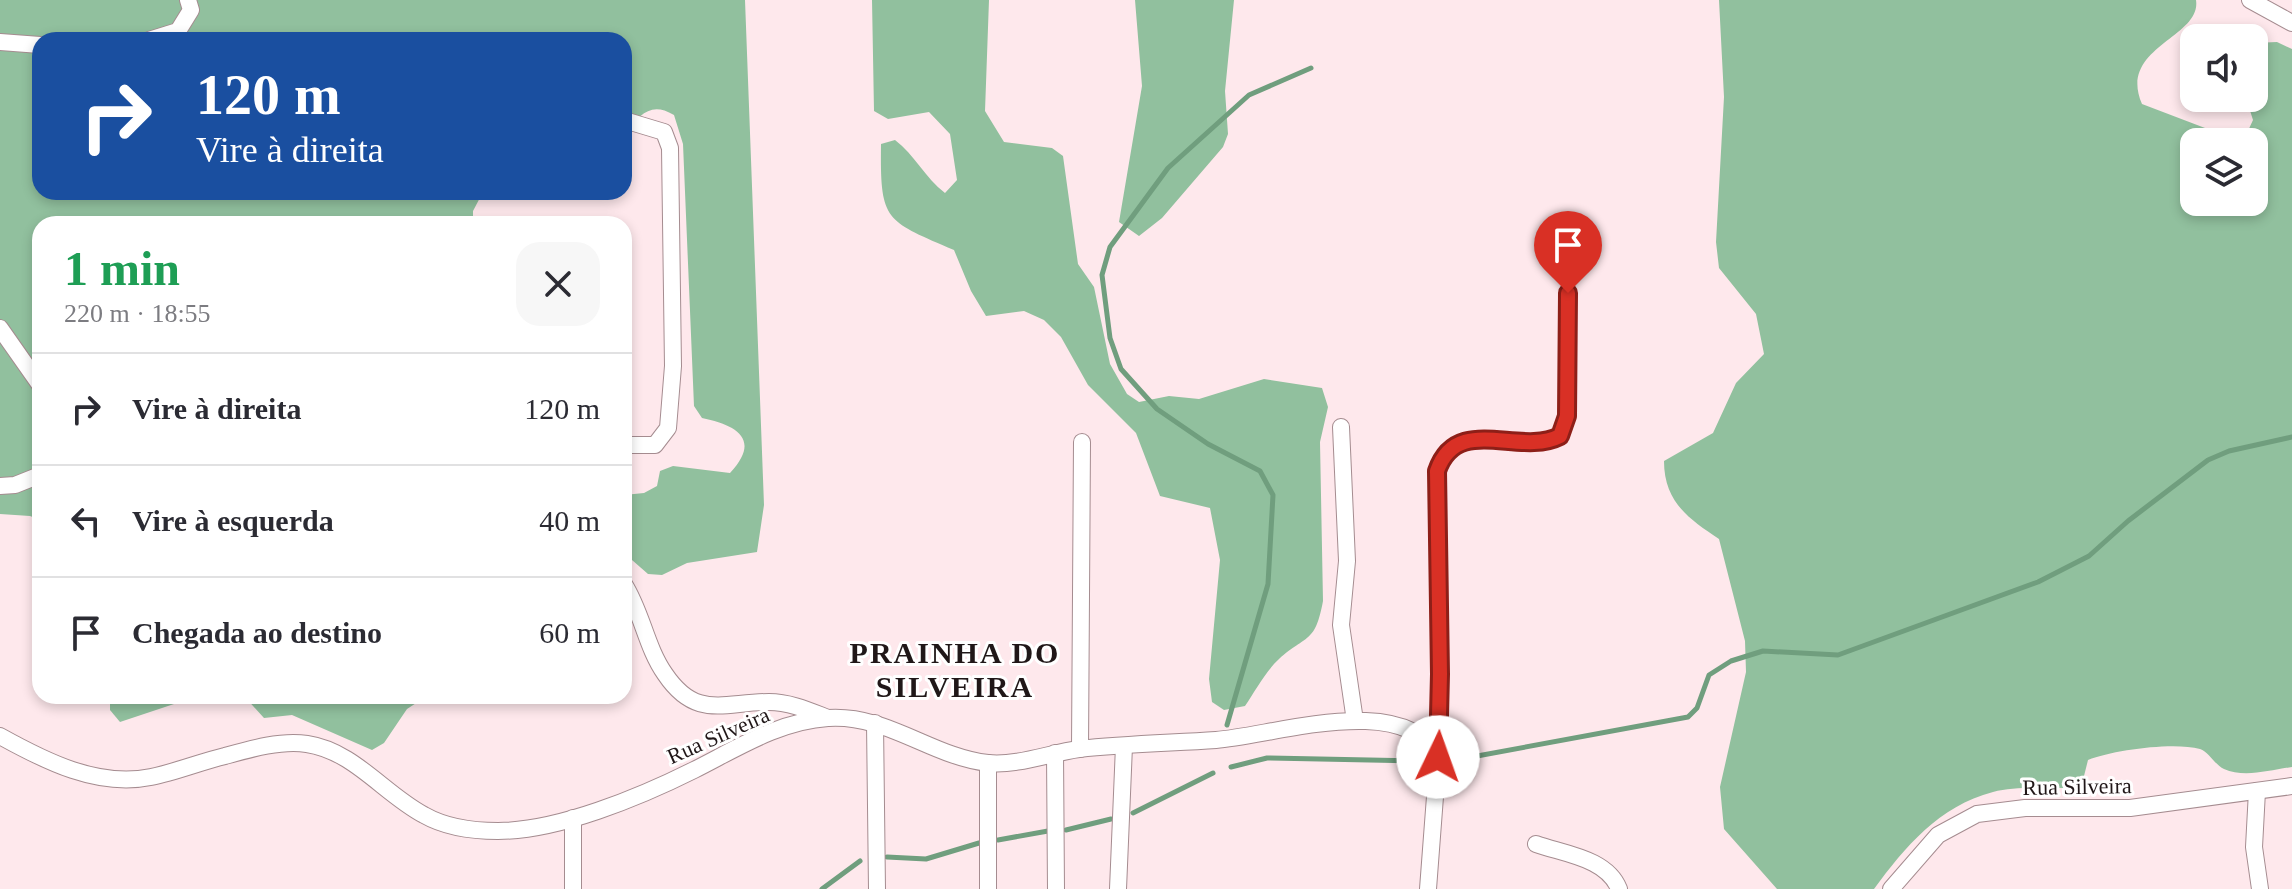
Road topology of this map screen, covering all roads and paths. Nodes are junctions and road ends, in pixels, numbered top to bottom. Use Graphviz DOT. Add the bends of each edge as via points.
graph roads {
  1 [pos="188,0"];
  2 [pos="2250,0"];
  3 [pos="2292,23"];
  4 [pos="175,32"];
  5 [pos="0,42"];
  6 [pos="32,44"];
  7 [pos="632,122"];
  8 [pos="1568,293"];
  9 [pos="0,328"];
  10 [pos="32,374"];
  11 [pos="1341,427"];
  12 [pos="1082,442"];
  13 [pos="632,445"];
  14 [pos="32,478"];
  15 [pos="0,486"];
  16 [pos="632,602"];
  17 [pos="828,718"];
  18 [pos="1355,721"];
  19 [pos="875,723"];
  20 [pos="0,736"];
  21 [pos="1124,746"];
  22 [pos="1080,749"];
  23 [pos="1055,753"];
  24 [pos="1438,757"];
  25 [pos="988,763"];
  26 [pos="2292,786"];
  27 [pos="2257,791"];
  28 [pos="573,818"];
  29 [pos="1536,844"];
  30 [pos="573,889"];
  31 [pos="877,889"];
  32 [pos="988,889"];
  33 [pos="1056,889"];
  34 [pos="1118,889"];
  35 [pos="1428,889"];
  36 [pos="1619,889"];
  37 [pos="1891,889"];
  38 [pos="2260,889"];
  1 -- 4 [label="street" via="191,10"];
  2 -- 3 [label="street"];
  5 -- 6 [label="street"];
  7 -- 13 [label="street" via="664,132 670,148 673,366 663,439 655,445"];
  8 -- 24 [label="street" via="1567,416 1560,436 1545,443 1484,439 1454,444 1442,455 1437,471"];
  9 -- 10 [label="street"];
  11 -- 18 [label="street" via="1347,561 1341,625"];
  12 -- 22 [label="street"];
  14 -- 15 [label="street"];
  16 -- 17 [label="street" via="663,672 689,700 707,707 772,702"];
  17 -- 19 [label="street, Rua Silveira"];
  17 -- 28 [label="street, Rua Silveira" via="778,730 689,773"];
  18 -- 21 [label="street, Rua Silveira" via="1229,739"];
  18 -- 24 [label="street, Rua Silveira" via="1408,728 1432,745"];
  19 -- 25 [label="street, Rua Silveira" via="944,753"];
  19 -- 31 [label="street"];
  20 -- 28 [label="street, Rua Silveira" via="83,774 130,779 246,750 307,744 351,762 415,810 444,824 499,831"];
  21 -- 22 [label="street, Rua Silveira"];
  21 -- 34 [label="street"];
  22 -- 23 [label="street, Rua Silveira"];
  23 -- 25 [label="street, Rua Silveira"];
  23 -- 33 [label="street"];
  24 -- 35 [label="street"];
  25 -- 32 [label="street"];
  26 -- 27 [label="street, Rua Silveira"];
  27 -- 37 [label="street, Rua Silveira" via="2130,808 2025,808 1977,814 1938,835"];
  27 -- 38 [label="street" via="2254,847"];
  28 -- 30 [label="street"];
  29 -- 36 [label="street" via="1599,865 1614,876"];
}
